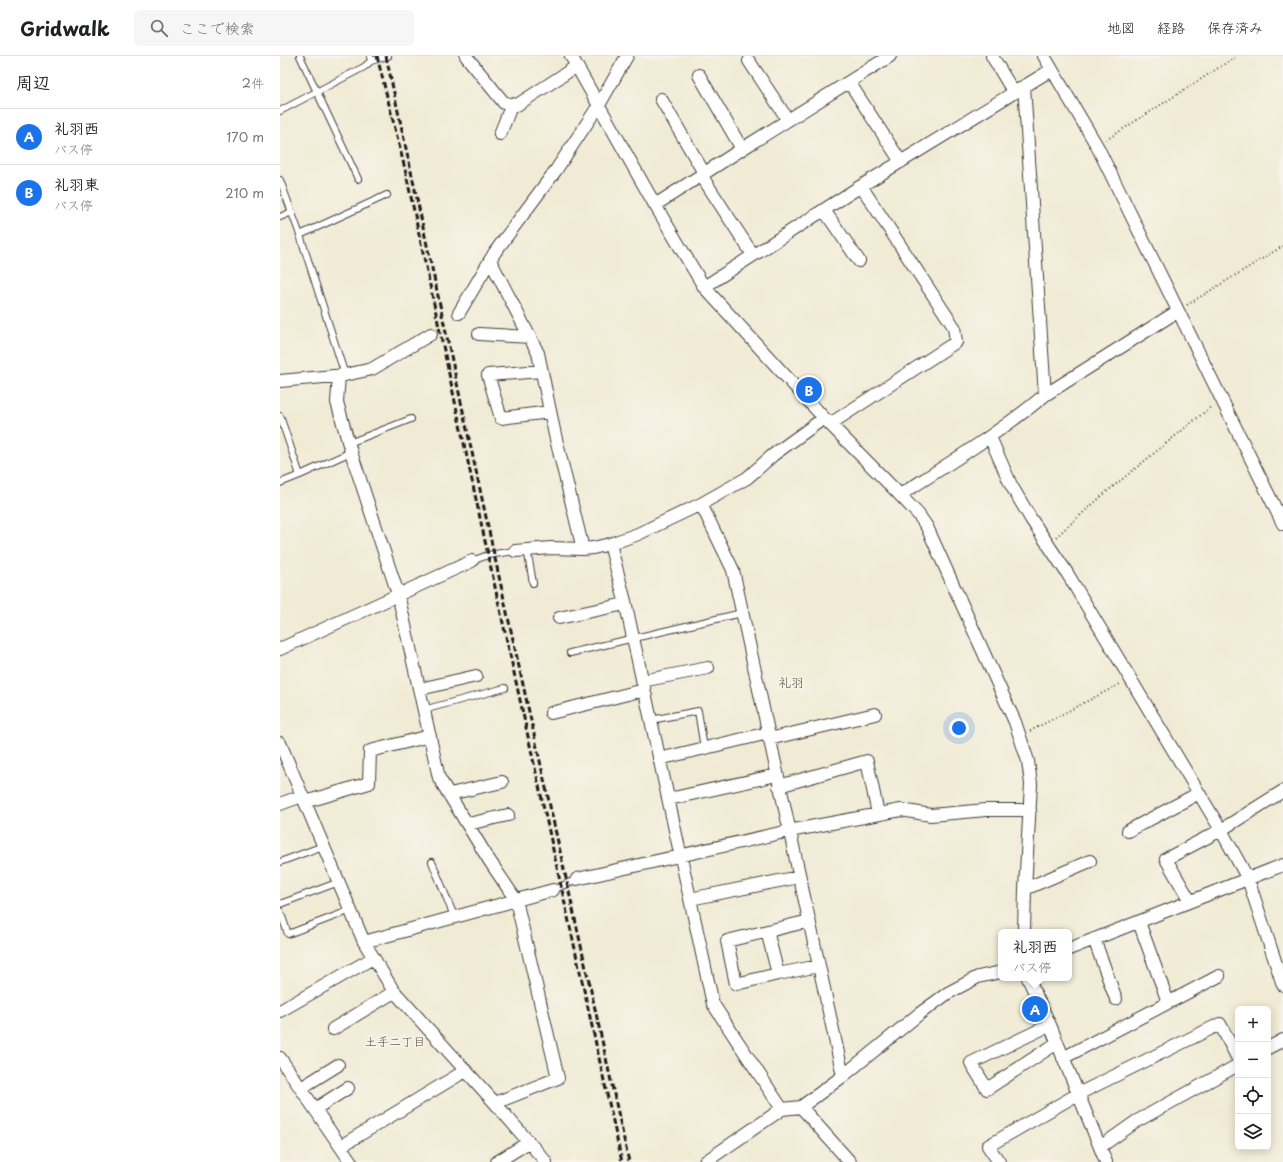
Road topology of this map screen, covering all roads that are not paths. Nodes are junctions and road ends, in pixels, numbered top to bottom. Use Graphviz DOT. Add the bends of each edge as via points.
graph roads {
  1 [pos="300,56"];
  2 [pos="388,56"];
  3 [pos="466,56"];
  4 [pos="627,56"];
  5 [pos="890,56"];
  6 [pos="992,56"];
  7 [pos="1044,56"];
  8 [pos="370,58"];
  9 [pos="574,61"];
  10 [pos="749,61"];
  11 [pos="1051,70"];
  12 [pos="699,75"];
  13 [pos="849,82"];
  14 [pos="1024,86"];
  15 [pos="316,92"];
  16 [pos="1014,93"];
  17 [pos="661,99"];
  18 [pos="512,104"];
  19 [pos="599,105"];
  20 [pos="280,111"];
  21 [pos="788,120"];
  22 [pos="500,134"];
  23 [pos="742,149"];
  24 [pos="901,162"];
  25 [pos="703,174"];
  26 [pos="358,179"];
  27 [pos="280,180"];
  28 [pos="861,186"];
  29 [pos="387,195"];
  30 [pos="655,205"];
  31 [pos="824,210"];
  32 [pos="292,212"];
  33 [pos="280,217"];
  34 [pos="300,235"];
  35 [pos="753,255"];
  36 [pos="490,260"];
  37 [pos="859,261"];
  38 [pos="704,287"];
  39 [pos="1178,311"];
  40 [pos="459,313"];
  41 [pos="431,334"];
  42 [pos="479,334"];
  43 [pos="530,337"];
  44 [pos="542,370"];
  45 [pos="342,375"];
  46 [pos="280,381"];
  47 [pos="1045,395"];
  48 [pos="550,412"];
  49 [pos="280,416"];
  50 [pos="411,419"];
  51 [pos="827,421"];
  52 [pos="990,437"];
  53 [pos="350,448"];
  54 [pos="300,475"];
  55 [pos="280,482"];
  56 [pos="900,495"];
  57 [pos="701,504"];
  58 [pos="1283,524"];
  59 [pos="610,544"];
  60 [pos="583,549"];
  61 [pos="521,550"];
  62 [pos="472,561"];
  63 [pos="533,583"];
  64 [pos="398,594"];
  65 [pos="625,604"];
  66 [pos="742,613"];
  67 [pos="559,618"];
  68 [pos="633,638"];
  69 [pos="280,649"];
  70 [pos="570,653"];
  71 [pos="708,668"];
  72 [pos="476,676"];
  73 [pos="644,686"];
  74 [pos="505,688"];
  75 [pos="420,689"];
  76 [pos="423,710"];
  77 [pos="551,713"];
  78 [pos="875,714"];
  79 [pos="651,720"];
  80 [pos="430,736"];
  81 [pos="769,736"];
  82 [pos="280,743"];
  83 [pos="704,748"];
  84 [pos="660,759"];
  85 [pos="778,781"];
  86 [pos="502,782"];
  87 [pos="1283,791"];
  88 [pos="450,794"];
  89 [pos="1199,794"];
  90 [pos="304,799"];
  91 [pos="668,799"];
  92 [pos="280,804"];
  93 [pos="1030,810"];
  94 [pos="878,814"];
  95 [pos="508,815"];
  96 [pos="468,824"];
  97 [pos="1221,830"];
  98 [pos="789,831"];
  99 [pos="1128,831"];
  100 [pos="324,846"];
  101 [pos="681,856"];
  102 [pos="1090,861"];
  103 [pos="280,862"];
  104 [pos="432,862"];
  105 [pos="1283,865"];
  106 [pos="799,877"];
  107 [pos="577,879"];
  108 [pos="1248,879"];
  109 [pos="339,882"];
  110 [pos="1025,889"];
  111 [pos="553,890"];
  112 [pos="690,899"];
  113 [pos="516,900"];
  114 [pos="1190,901"];
  115 [pos="280,904"];
  116 [pos="351,910"];
  117 [pos="280,911"];
  118 [pos="454,916"];
  119 [pos="809,921"];
  120 [pos="1139,922"];
  121 [pos="1024,929"];
  122 [pos="767,931"];
  123 [pos="1094,939"];
  124 [pos="364,942"];
  125 [pos="1072,948"];
  126 [pos="374,958"];
  127 [pos="819,966"];
  128 [pos="998,973"];
  129 [pos="778,974"];
  130 [pos="1219,976"];
  131 [pos="1029,981"];
  132 [pos="1283,985"];
  133 [pos="394,992"];
  134 [pos="1116,998"];
  135 [pos="1168,1002"];
  136 [pos="280,1011"];
  137 [pos="1050,1025"];
  138 [pos="333,1029"];
  139 [pos="1283,1040"];
  140 [pos="1057,1043"];
  141 [pos="1271,1046"];
  142 [pos="1235,1053"];
  143 [pos="280,1058"];
  144 [pos="1063,1058"];
  145 [pos="338,1065"];
  146 [pos="1235,1067"];
  147 [pos="465,1071"];
  148 [pos="843,1076"];
  149 [pos="301,1088"];
  150 [pos="348,1088"];
  151 [pos="1078,1094"];
  152 [pos="495,1103"];
  153 [pos="801,1107"];
  154 [pos="315,1109"];
  155 [pos="782,1110"];
  156 [pos="529,1142"];
  157 [pos="341,1146"];
  158 [pos="1100,1147"];
  159 [pos="351,1162"];
  160 [pos="497,1162"];
  161 [pos="546,1162"];
  162 [pos="705,1162"];
  163 [pos="850,1162"];
  164 [pos="999,1162"];
  165 [pos="1106,1162"];
  1 -- 15 [label="lane"];
  2 -- 8 [label="lane"];
  3 -- 18 [label="street" via="504,103"];
  4 -- 19 [label="street"];
  5 -- 13 [label="street"];
  6 -- 16 [label="street"];
  7 -- 11 [label="street"];
  8 -- 15 [label="lane" via="364,67"];
  9 -- 18 [label="street" via="517,104"];
  9 -- 19 [label="street"];
  10 -- 21 [label="street"];
  11 -- 14 [label="street"];
  11 -- 39 [label="street" via="1097,146"];
  12 -- 23 [label="street"];
  13 -- 21 [label="street"];
  13 -- 24 [label="street"];
  14 -- 16 [label="street"];
  14 -- 47 [label="street"];
  15 -- 20 [label="lane"];
  15 -- 26 [label="lane"];
  16 -- 24 [label="street"];
  17 -- 25 [label="street"];
  18 -- 22 [label="street"];
  19 -- 30 [label="street"];
  19 -- 36 [label="street" via="556,170"];
  21 -- 23 [label="street"];
  23 -- 25 [label="street"];
  24 -- 28 [label="street"];
  25 -- 30 [label="street"];
  25 -- 35 [label="street"];
  27 -- 32 [label="lane"];
  28 -- 31 [label="street"];
  28 -- 51 [label="street" via="954,327 956,342"];
  29 -- 34 [label="lane"];
  30 -- 38 [label="street"];
  31 -- 35 [label="street"];
  31 -- 37 [label="street"];
  32 -- 33 [label="lane"];
  32 -- 34 [label="lane"];
  34 -- 45 [label="lane"];
  35 -- 38 [label="street"];
  36 -- 40 [label="street"];
  36 -- 43 [label="street"];
  38 -- 51 [label="street"];
  39 -- 47 [label="street"];
  39 -- 58 [label="street"];
  41 -- 45 [label="street" via="372,369"];
  42 -- 43 [label="street"];
  43 -- 44 [label="street" via="538,353"];
  44 -- 48 [label="street"];
  44 -- 48 [label="street" via="488,375 501,418"];
  45 -- 46 [label="street"];
  45 -- 53 [label="street" via="337,402"];
  47 -- 52 [label="street"];
  48 -- 60 [label="street"];
  49 -- 54 [label="lane"];
  50 -- 53 [label="lane"];
  51 -- 56 [label="street"];
  51 -- 57 [label="street" via="773,455 747,478"];
  52 -- 56 [label="street"];
  52 -- 89 [label="street" via="1031,519"];
  53 -- 54 [label="lane"];
  53 -- 64 [label="street"];
  54 -- 55 [label="lane"];
  56 -- 93 [label="street" via="927,527 1020,737 1032,784"];
  57 -- 59 [label="street" via="638,534"];
  57 -- 66 [label="street" via="733,570"];
  59 -- 60 [label="street"];
  59 -- 65 [label="street"];
  60 -- 61 [label="street"];
  61 -- 62 [label="lane" via="488,555"];
  61 -- 63 [label="lane"];
  62 -- 64 [label="street"];
  64 -- 69 [label="street"];
  64 -- 75 [label="street"];
  65 -- 67 [label="street"];
  65 -- 68 [label="street"];
  66 -- 68 [label="lane"];
  66 -- 81 [label="street"];
  68 -- 70 [label="lane"];
  68 -- 73 [label="street"];
  71 -- 73 [label="street"];
  72 -- 75 [label="street"];
  73 -- 77 [label="street"];
  73 -- 79 [label="street"];
  74 -- 76 [label="lane"];
  75 -- 76 [label="street"];
  76 -- 80 [label="street"];
  78 -- 81 [label="street"];
  79 -- 83 [label="lane" via="698,712"];
  79 -- 84 [label="street"];
  80 -- 88 [label="street" via="439,778"];
  80 -- 90 [label="street" via="370,751 369,784"];
  81 -- 83 [label="street"];
  81 -- 85 [label="street"];
  82 -- 90 [label="street"];
  83 -- 84 [label="street"];
  84 -- 91 [label="street"];
  85 -- 91 [label="street"];
  85 -- 94 [label="street" via="867,761"];
  85 -- 98 [label="street"];
  86 -- 88 [label="street"];
  87 -- 97 [label="street"];
  88 -- 96 [label="street"];
  89 -- 97 [label="street"];
  89 -- 99 [label="street"];
  90 -- 92 [label="street"];
  90 -- 100 [label="street"];
  91 -- 101 [label="street"];
  93 -- 94 [label="street" via="986,810 931,815 901,810"];
  93 -- 110 [label="street"];
  94 -- 98 [label="street"];
  95 -- 96 [label="street"];
  96 -- 113 [label="street"];
  97 -- 108 [label="street"];
  97 -- 114 [label="street" via="1166,859"];
  98 -- 101 [label="street"];
  98 -- 106 [label="street"];
  100 -- 103 [label="lane"];
  100 -- 109 [label="street"];
  101 -- 107 [label="street"];
  101 -- 112 [label="street"];
  102 -- 110 [label="street"];
  104 -- 118 [label="lane"];
  105 -- 108 [label="street"];
  106 -- 112 [label="street"];
  106 -- 119 [label="street"];
  107 -- 111 [label="lane"];
  108 -- 114 [label="street"];
  108 -- 132 [label="street"];
  109 -- 115 [label="lane"];
  109 -- 116 [label="street"];
  110 -- 121 [label="street"];
  111 -- 113 [label="street"];
  112 -- 155 [label="street" via="713,1004"];
  113 -- 118 [label="street"];
  113 -- 152 [label="street" via="558,1078"];
  114 -- 120 [label="street"];
  116 -- 117 [label="lane" via="288,934"];
  116 -- 124 [label="street"];
  118 -- 124 [label="street"];
  119 -- 122 [label="street"];
  119 -- 127 [label="street"];
  120 -- 123 [label="street"];
  120 -- 135 [label="street"];
  122 -- 129 [label="street"];
  122 -- 129 [label="street" via="727,941 736,984"];
  123 -- 125 [label="street"];
  123 -- 134 [label="street"];
  124 -- 126 [label="street"];
  126 -- 133 [label="street"];
  126 -- 136 [label="street"];
  127 -- 129 [label="street"];
  127 -- 148 [label="street"];
  128 -- 148 [label="street" via="978,977 948,993"];
  130 -- 135 [label="street"];
  131 -- 137 [label="street"];
  133 -- 138 [label="street"];
  133 -- 147 [label="street"];
  135 -- 144 [label="street"];
  137 -- 140 [label="street"];
  137 -- 140 [label="street" via="971,1063 987,1089"];
  139 -- 141 [label="street"];
  140 -- 144 [label="street"];
  142 -- 151 [label="street" via="1220,1024"];
  143 -- 149 [label="street"];
  144 -- 151 [label="street"];
  145 -- 149 [label="street"];
  146 -- 158 [label="street" via="1137,1121"];
  147 -- 152 [label="street"];
  147 -- 157 [label="street"];
  148 -- 153 [label="street"];
  149 -- 154 [label="street"];
  150 -- 154 [label="street"];
  151 -- 158 [label="street"];
  151 -- 164 [label="street" via="988,1146"];
  152 -- 156 [label="street"];
  153 -- 155 [label="street"];
  153 -- 163 [label="street"];
  154 -- 157 [label="street"];
  155 -- 162 [label="street"];
  156 -- 160 [label="street"];
  156 -- 161 [label="street"];
  157 -- 159 [label="street"];
  158 -- 165 [label="street"];
}
